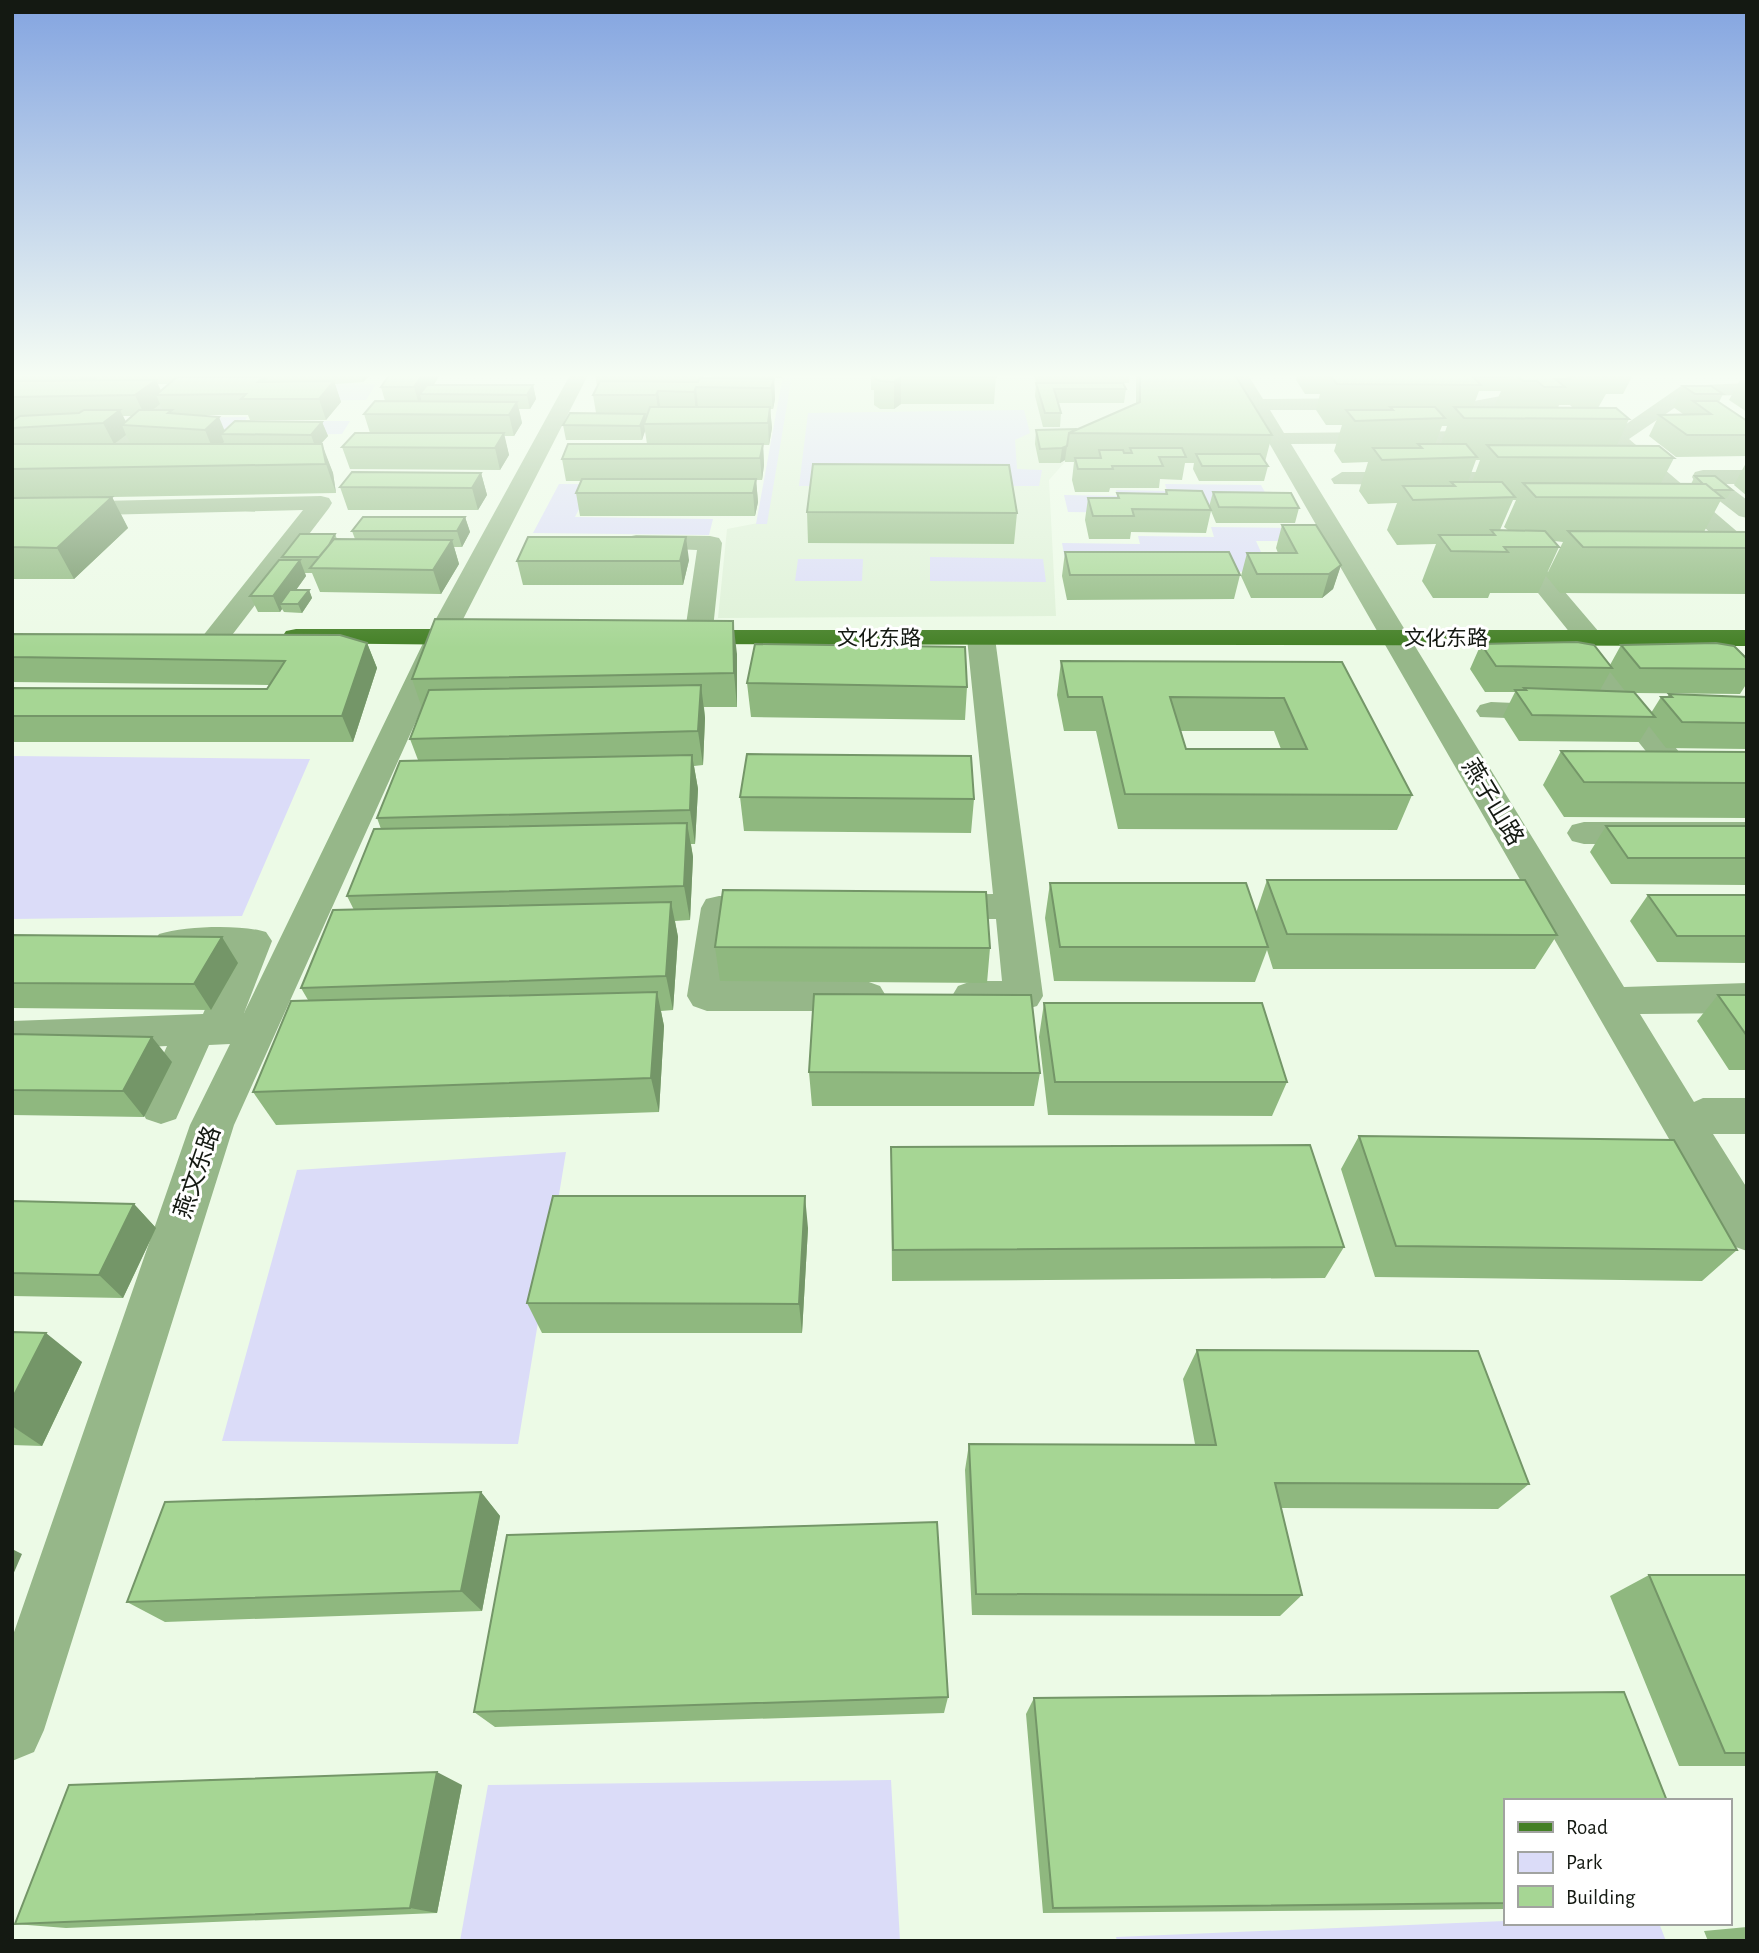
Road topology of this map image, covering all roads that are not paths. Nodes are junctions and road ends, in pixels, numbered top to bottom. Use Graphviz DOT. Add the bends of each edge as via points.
graph roads {
  1 [pos="531,466"];
  2 [pos="1303,466"];
  3 [pos="1303,466"];
  4 [pos="1446,466"];
  5 [pos="1648,466"];
  6 [pos="1747,477"];
  7 [pos="1342,479"];
  8 [pos="1457,479"];
  9 [pos="1550,479"];
  10 [pos="1475,500"];
  11 [pos="12,510"];
  12 [pos="1747,511"];
  13 [pos="1506,521"];
  14 [pos="491,541"];
  15 [pos="518,541"];
  16 [pos="614,542"];
  17 [pos="1747,553"];
  18 [pos="1507,572"];
  19 [pos="1534,572"];
  20 [pos="1562,572"];
  21 [pos="202,637"];
  22 [pos="243,637"];
  23 [pos="270,637"];
  24 [pos="440,637"];
  25 [pos="510,637"];
  26 [pos="660,638"];
  27 [pos="698,638"];
  28 [pos="981,638"];
  29 [pos="1404,638"];
  30 [pos="1717,638"];
  31 [pos="1747,638"];
  32 [pos="1590,651"];
  33 [pos="1747,668"];
  34 [pos="1491,711"];
  35 [pos="1629,712"];
  36 [pos="1668,712"];
  37 [pos="1640,773"];
  38 [pos="1747,833"];
  39 [pos="1584,834"];
  40 [pos="1013,906"];
  41 [pos="906,907"];
  42 [pos="813,908"];
  43 [pos="133,945"];
  44 [pos="899,996"];
  45 [pos="940,996"];
  46 [pos="1747,998"];
  47 [pos="1632,999"];
  48 [pos="223,1028"];
  49 [pos="12,1037"];
  50 [pos="161,1107"];
  51 [pos="1703,1116"];
  52 [pos="1747,1116"];
  53 [pos="1747,1188"];
  54 [pos="1747,1230"];
  55 [pos="12,1730"];
  1 -- 14 [label="street, 燕文东路"];
  2 -- 29 [label="street, 燕子山路"];
  3 -- 29 [label="street, 燕子山路"];
  4 -- 8 [label="street"];
  5 -- 17 [label="street"];
  6 -- 12 [label="street" via="1703,477"];
  7 -- 8 [label="street"];
  8 -- 9 [label="street"];
  8 -- 10 [label="street"];
  11 -- 21 [label="street" via="321,503"];
  13 -- 19 [label="street"];
  14 -- 15 [label="street"];
  14 -- 24 [label="street, 燕文东路"];
  16 -- 27 [label="street" via="710,543"];
  18 -- 19 [label="street"];
  19 -- 20 [label="street"];
  19 -- 32 [label="street"];
  21 -- 22 [label="main road"];
  23 -- 24 [label="main road"];
  24 -- 25 [label="main road"];
  24 -- 48 [label="street, 燕文东路" via="357,859 320,938"];
  26 -- 27 [label="main road, 文化东路"];
  27 -- 28 [label="main road, 文化东路"];
  28 -- 29 [label="main road, 文化东路"];
  28 -- 40 [label="street"];
  29 -- 32 [label="main road, 文化东路"];
  29 -- 47 [label="street, 燕子山路"];
  29 -- 54 [label="street, 燕子山路"];
  30 -- 31 [label="main road, 文化东路"];
  30 -- 32 [label="main road, 文化东路"];
  30 -- 33 [label="street"];
  32 -- 35 [label="street"];
  34 -- 35 [label="street"];
  35 -- 36 [label="street"];
  35 -- 37 [label="street" via="1693,773"];
  38 -- 39 [label="street"];
  40 -- 41 [label="street"];
  40 -- 45 [label="street" via="1023,996"];
  42 -- 44 [label="street" via="719,908 707,996"];
  43 -- 48 [label="street" via="253,941"];
  46 -- 47 [label="street"];
  47 -- 51 [label="street, 燕子山路"];
  48 -- 49 [label="street"];
  48 -- 50 [label="street"];
  48 -- 55 [label="street, 燕文东路" via="212,1125"];
  51 -- 52 [label="street"];
  51 -- 53 [label="street, 燕子山路"];
}
